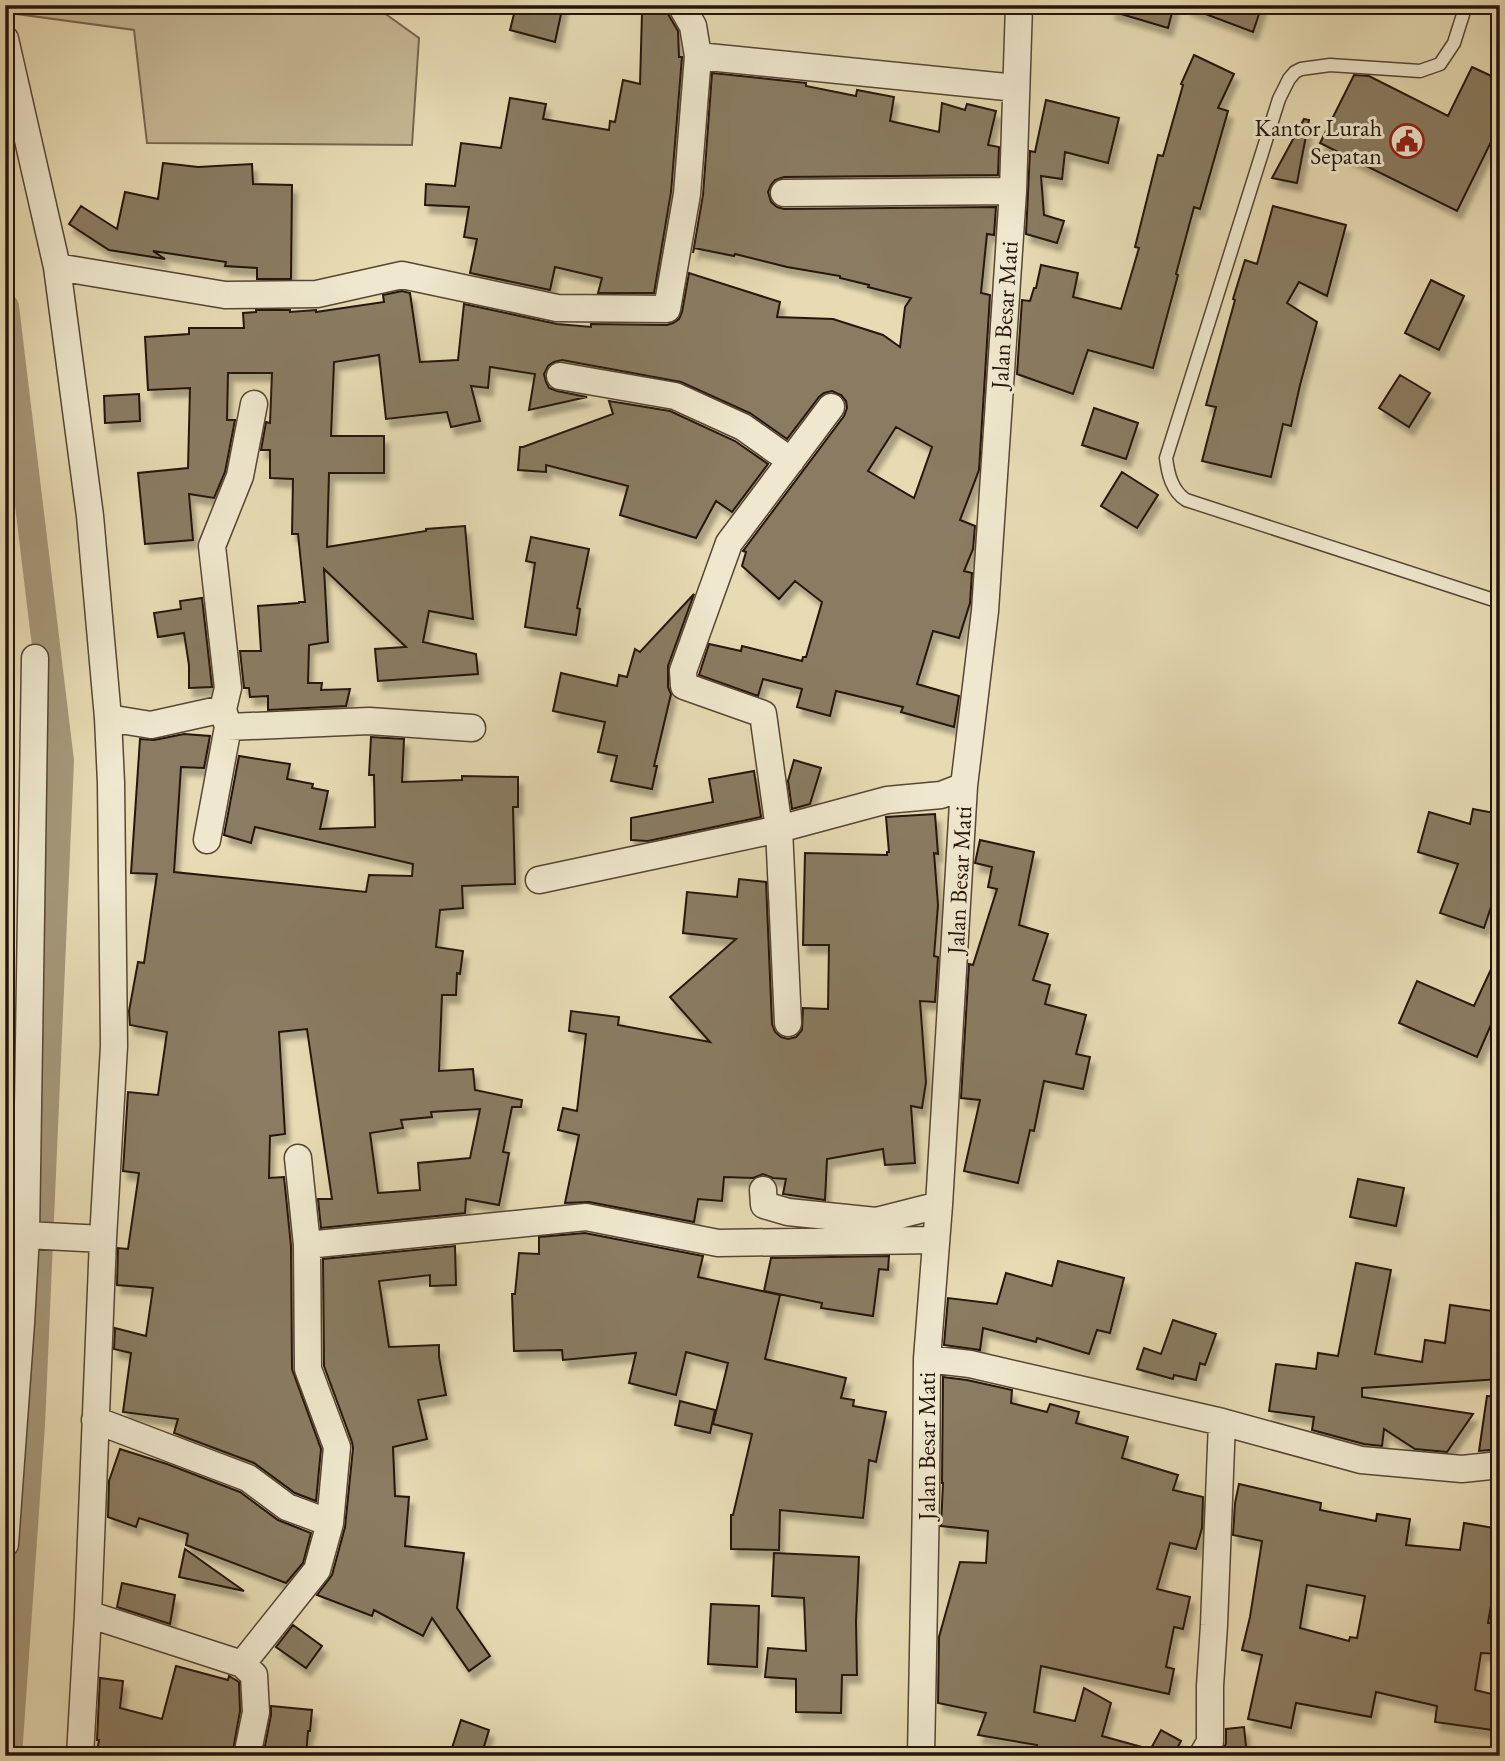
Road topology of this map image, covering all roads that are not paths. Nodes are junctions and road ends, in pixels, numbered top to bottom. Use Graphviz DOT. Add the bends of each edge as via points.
graph roads {
  1 [pos="681,5"];
  2 [pos="1019,5"];
  3 [pos="1466,5"];
  4 [pos="5,39"];
  5 [pos="698,56"];
  6 [pos="1016,88"];
  7 [pos="1013,191"];
  8 [pos="784,193"];
  9 [pos="57,267"];
  10 [pos="560,376"];
  11 [pos="254,404"];
  12 [pos="831,407"];
  13 [pos="790,461"];
  14 [pos="1500,602"];
  15 [pos="35,658"];
  16 [pos="108,718"];
  17 [pos="226,718"];
  18 [pos="472,728"];
  19 [pos="964,786"];
  20 [pos="779,829"];
  21 [pos="207,840"];
  22 [pos="539,880"];
  23 [pos="788,1023"];
  24 [pos="298,1158"];
  25 [pos="763,1190"];
  26 [pos="939,1205"];
  27 [pos="29,1235"];
  28 [pos="95,1239"];
  29 [pos="936,1240"];
  30 [pos="307,1245"];
  31 [pos="927,1359"];
  32 [pos="95,1420"];
  33 [pos="1222,1422"];
  34 [pos="1500,1465"];
  35 [pos="330,1523"];
  36 [pos="5,1544"];
  37 [pos="88,1614"];
  38 [pos="242,1664"];
  39 [pos="80,1756"];
  40 [pos="247,1756"];
  41 [pos="920,1756"];
  42 [pos="1202,1756"];
  1 -- 5 [label="street" via="693,26"];
  2 -- 6 [label="street, Jalan Besar Mati"];
  3 -- 14 [label="lane" via="1454,43 1440,64 1413,71 1330,65 1301,69 1289,79 1166,458 1173,486 1186,500"];
  4 -- 9 [label="street"];
  5 -- 6 [label="street"];
  5 -- 9 [label="street" via="687,194 667,309 557,308 402,275 317,295 225,295"];
  6 -- 7 [label="street, Jalan Besar Mati"];
  7 -- 8 [label="street"];
  7 -- 19 [label="street, Jalan Besar Mati" via="985,611"];
  9 -- 16 [label="street" via="90,516"];
  10 -- 13 [label="street" via="675,397 743,427"];
  11 -- 17 [label="street" via="240,476 212,546 228,688"];
  12 -- 13 [label="street"];
  13 -- 20 [label="street" via="729,543 683,671 684,686 763,714"];
  15 -- 27 [label="street"];
  16 -- 17 [label="street" via="151,725"];
  16 -- 28 [label="street" via="114,1046"];
  17 -- 18 [label="street"];
  17 -- 21 [label="street"];
  19 -- 20 [label="street" via="941,795 887,800"];
  19 -- 26 [label="street, Jalan Besar Mati"];
  20 -- 22 [label="street"];
  20 -- 23 [label="street"];
  24 -- 30 [label="street"];
  25 -- 26 [label="street" via="764,1205 788,1212 876,1221"];
  26 -- 29 [label="street, Jalan Besar Mati"];
  27 -- 28 [label="street"];
  27 -- 36 [label="street"];
  28 -- 32 [label="street"];
  29 -- 30 [label="street" via="718,1243 586,1217"];
  29 -- 31 [label="street, Jalan Besar Mati"];
  30 -- 35 [label="street" via="308,1369 337,1447"];
  31 -- 33 [label="street" via="970,1364"];
  31 -- 41 [label="street, Jalan Besar Mati"];
  32 -- 35 [label="street" via="248,1479 287,1507"];
  32 -- 37 [label="street"];
  33 -- 34 [label="street" via="1361,1460 1462,1469"];
  33 -- 42 [label="street" via="1210,1742"];
  35 -- 38 [label="street" via="317,1570"];
  37 -- 38 [label="street"];
  37 -- 39 [label="street"];
  38 -- 40 [label="street" via="254,1675 256,1712"];
}
